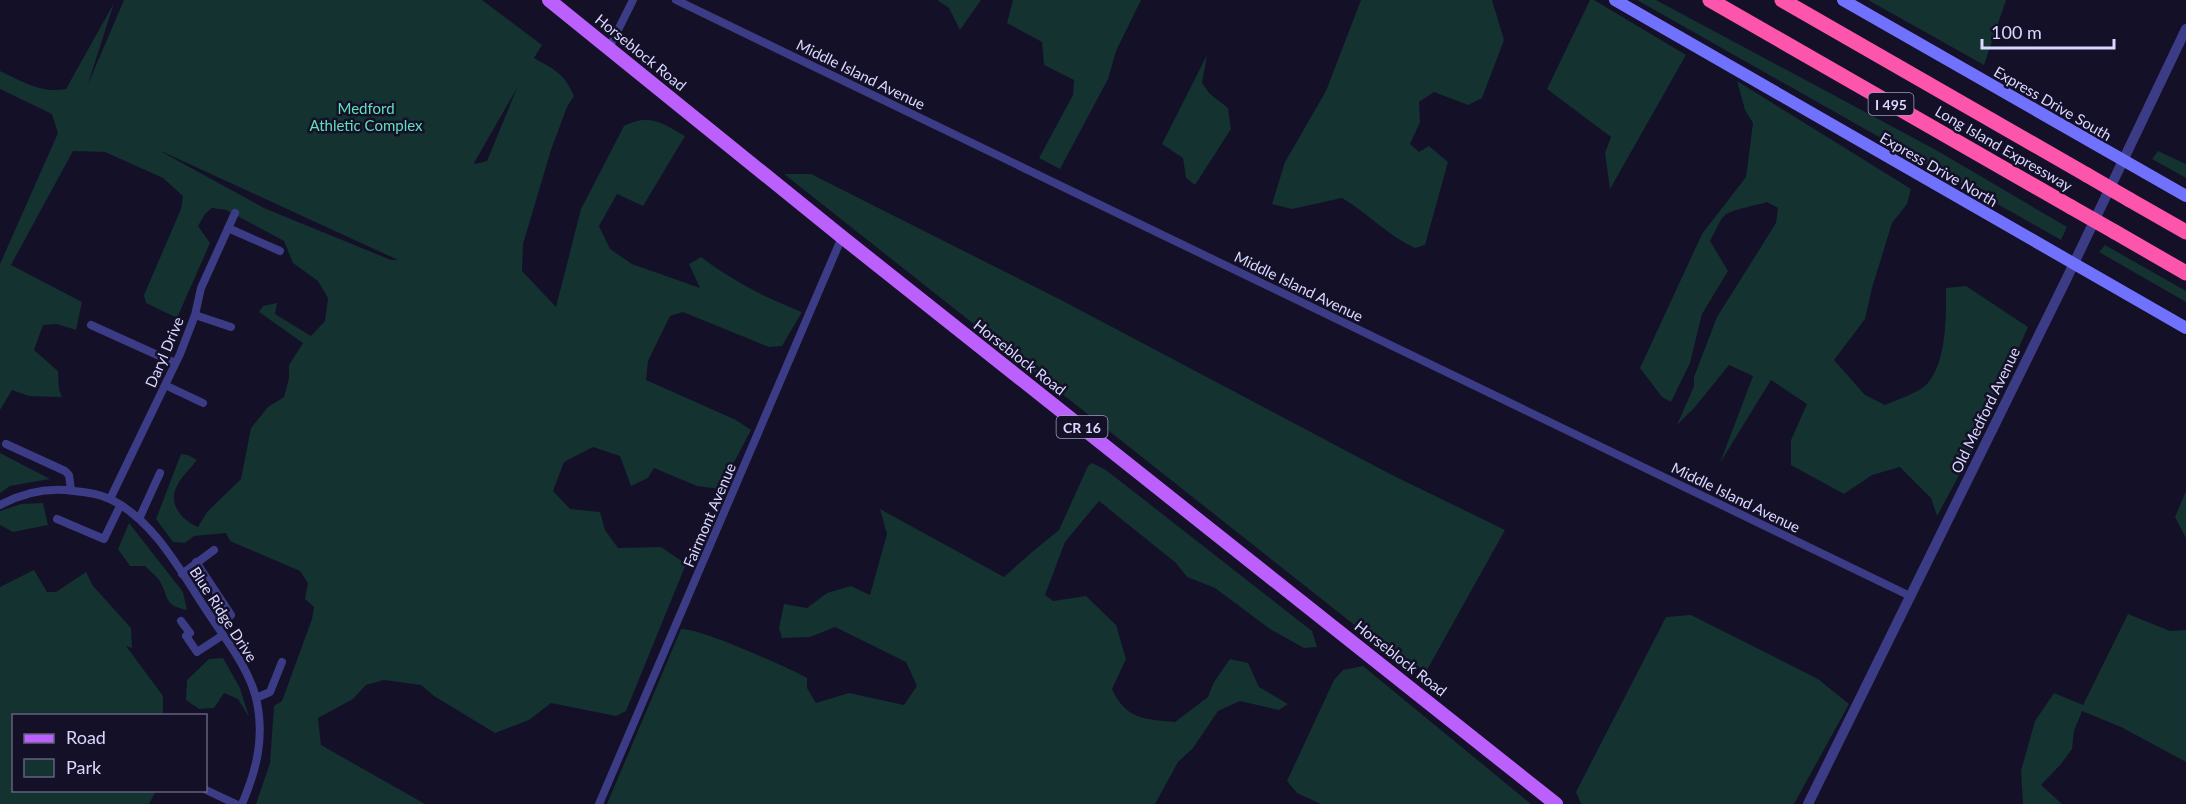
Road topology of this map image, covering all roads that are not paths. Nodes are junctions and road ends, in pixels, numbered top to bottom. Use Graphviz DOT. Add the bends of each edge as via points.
graph roads {
  1 [pos="549,0"];
  2 [pos="633,0"];
  3 [pos="676,0"];
  4 [pos="1615,0"];
  5 [pos="1710,0"];
  6 [pos="1782,0"];
  7 [pos="1843,0"];
  8 [pos="2186,29"];
  9 [pos="609,48"];
  10 [pos="2123,160"];
  11 [pos="2186,196"];
  12 [pos="235,213"];
  13 [pos="228,228"];
  14 [pos="2186,232"];
  15 [pos="842,237"];
  16 [pos="280,251"];
  17 [pos="2073,263"];
  18 [pos="2186,273"];
  19 [pos="195,315"];
  20 [pos="92,325"];
  21 [pos="231,327"];
  22 [pos="2186,328"];
  23 [pos="175,363"];
  24 [pos="165,385"];
  25 [pos="203,403"];
  26 [pos="6,444"];
  27 [pos="160,473"];
  28 [pos="70,490"];
  29 [pos="110,499"];
  30 [pos="0,505"];
  31 [pos="120,506"];
  32 [pos="57,519"];
  33 [pos="139,519"];
  34 [pos="214,550"];
  35 [pos="196,562"];
  36 [pos="182,574"];
  37 [pos="1910,596"];
  38 [pos="181,621"];
  39 [pos="217,626"];
  40 [pos="223,635"];
  41 [pos="282,662"];
  42 [pos="256,698"];
  43 [pos="207,790"];
  44 [pos="236,804"];
  45 [pos="242,804"];
  46 [pos="599,804"];
  47 [pos="1556,804"];
  48 [pos="1808,804"];
  1 -- 9 [label="main road, Horseblock Road / CR 16"];
  2 -- 9 [label="street"];
  3 -- 37 [label="street, Middle Island Avenue"];
  4 -- 17 [label="main road, Express Drive North"];
  5 -- 18 [label="highway, Long Island Expressway / I 495, bridge"];
  6 -- 14 [label="highway, Long Island Expressway / I 495, bridge"];
  7 -- 10 [label="main road, Express Drive South"];
  8 -- 10 [label="street, Old Medford Avenue"];
  9 -- 15 [label="main road, Horseblock Road / CR 16"];
  10 -- 11 [label="main road, Express Drive South"];
  10 -- 17 [label="street, Old Medford Avenue"];
  12 -- 13 [label="street, Daryl Drive"];
  13 -- 16 [label="street"];
  13 -- 19 [label="street, Daryl Drive" via="201,288"];
  15 -- 46 [label="street, Fairmont Avenue"];
  15 -- 47 [label="main road, Horseblock Road / CR 16"];
  17 -- 22 [label="main road, Express Drive North"];
  17 -- 37 [label="street, Old Medford Avenue"];
  19 -- 21 [label="street"];
  19 -- 23 [label="street, Daryl Drive"];
  20 -- 23 [label="street"];
  23 -- 24 [label="street, Daryl Drive"];
  24 -- 25 [label="street"];
  24 -- 29 [label="street, Daryl Drive"];
  26 -- 28 [label="street" via="65,471"];
  27 -- 33 [label="street"];
  28 -- 29 [label="street"];
  28 -- 30 [label="street" via="32,491"];
  29 -- 31 [label="street, Blue Ridge Drive"];
  31 -- 32 [label="street" via="104,539"];
  31 -- 33 [label="street, Blue Ridge Drive"];
  33 -- 36 [label="street, Blue Ridge Drive"];
  34 -- 35 [label="street"];
  35 -- 36 [label="street"];
  35 -- 39 [label="street" via="231,615"];
  36 -- 39 [label="street, Blue Ridge Drive"];
  37 -- 48 [label="street, Old Medford Avenue"];
  38 -- 40 [label="street" via="197,652"];
  39 -- 40 [label="street, Blue Ridge Drive"];
  40 -- 42 [label="street, Blue Ridge Drive" via="248,675"];
  41 -- 42 [label="street" via="270,692"];
  42 -- 45 [label="street, Blue Ridge Drive" via="260,751"];
  43 -- 44 [label="street"];
}
